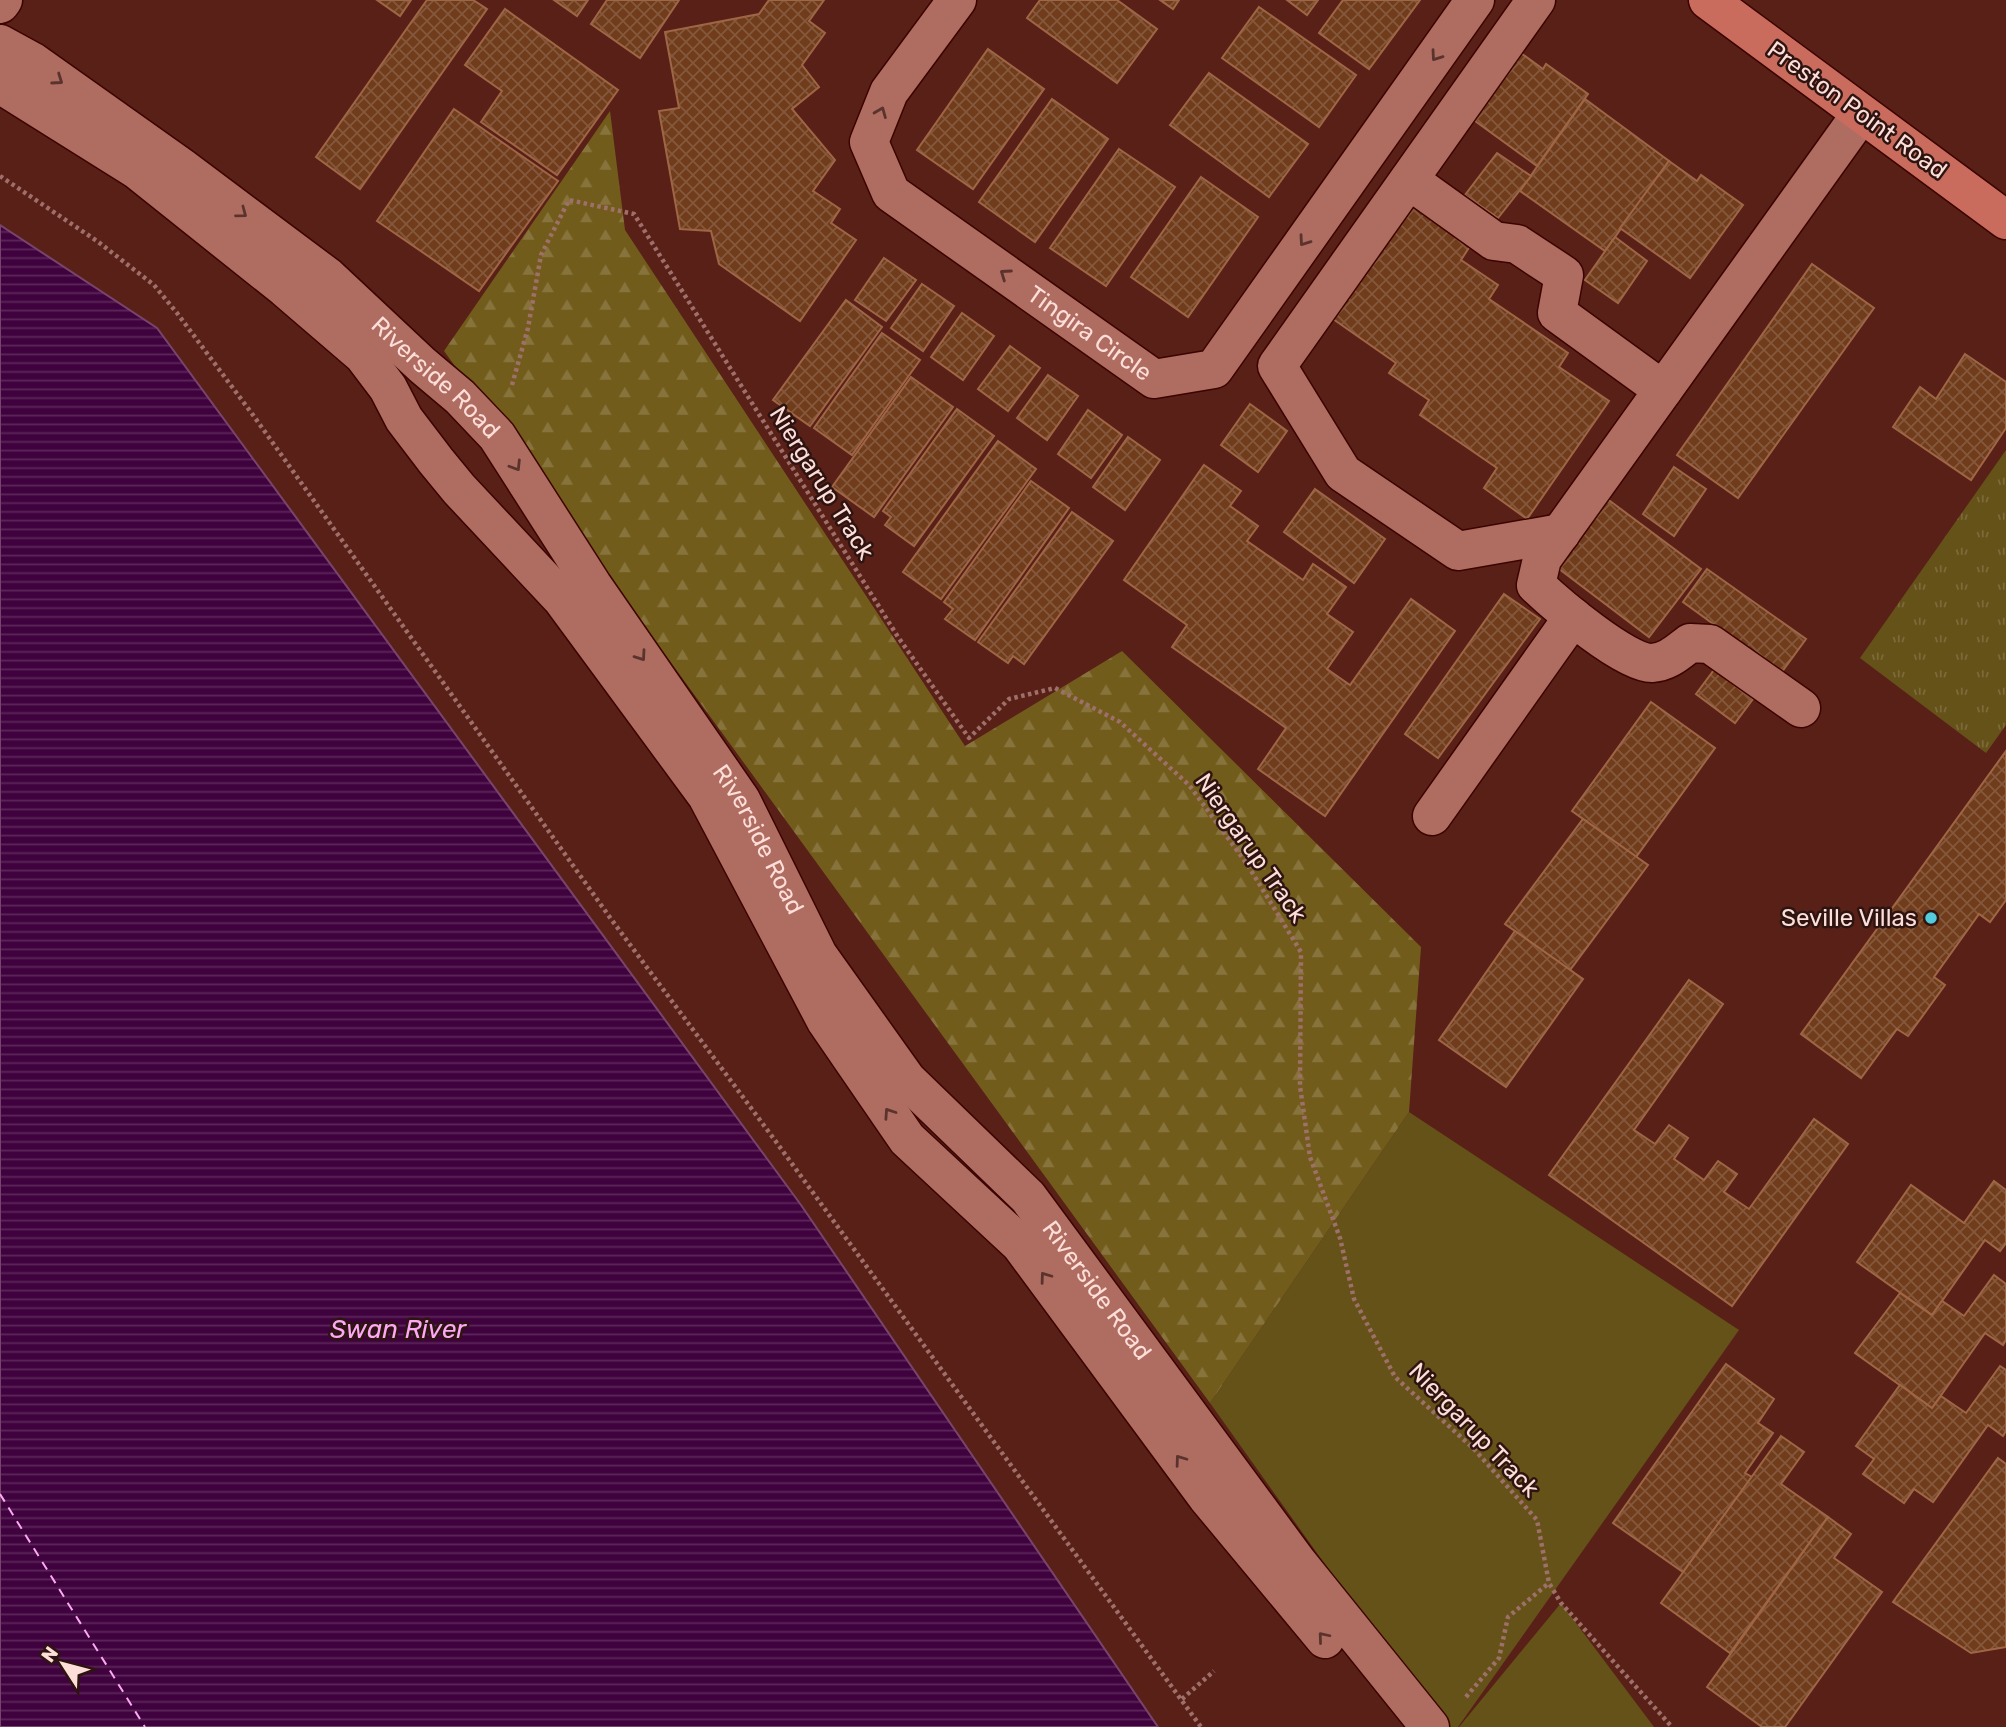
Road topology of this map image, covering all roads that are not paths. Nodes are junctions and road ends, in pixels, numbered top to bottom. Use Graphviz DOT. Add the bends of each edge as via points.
graph roads {
  1 [pos="957,0"];
  2 [pos="1475,0"];
  3 [pos="1536,0"];
  4 [pos="1708,0"];
  5 [pos="0,44"];
  6 [pos="0,84"];
  7 [pos="1861,114"];
  8 [pos="1409,180"];
  9 [pos="2006,220"];
  10 [pos="1663,390"];
  11 [pos="1561,533"];
  12 [pos="1573,617"];
  13 [pos="1801,708"];
  14 [pos="1432,816"];
  15 [pos="1398,1727"];
  16 [pos="1430,1727"];
  2 -- 1 [label="street, Tingira Circle, one-way" via="1214,369 1154,379 891,192 869,142 889,92"];
  3 -- 8 [label="street"];
  4 -- 7 [label="main road, Preston Point Road"];
  5 -- 16 [label="street, Riverside Road, one-way" via="33,62 181,167 328,277 497,436 593,586 741,800 818,955 899,1069 1028,1197 1297,1563"];
  15 -- 6 [label="street, Riverside Road, one-way" via="1207,1497 1020,1244 907,1139 826,1021 707,796 562,599 436,461 363,355 137,170"];
  7 -- 9 [label="main road, Preston Point Road"];
  7 -- 10 [label="street"];
  8 -- 10 [label="street" via="1494,241 1517,244 1564,275 1557,313"];
  8 -- 11 [label="street" via="1277,366 1343,473 1458,551"];
  10 -- 11 [label="street"];
  11 -- 12 [label="street" via="1542,559 1536,585"];
  12 -- 13 [label="street" via="1621,652 1650,663 1671,658 1690,643 1710,644"];
  12 -- 14 [label="street"];
}
